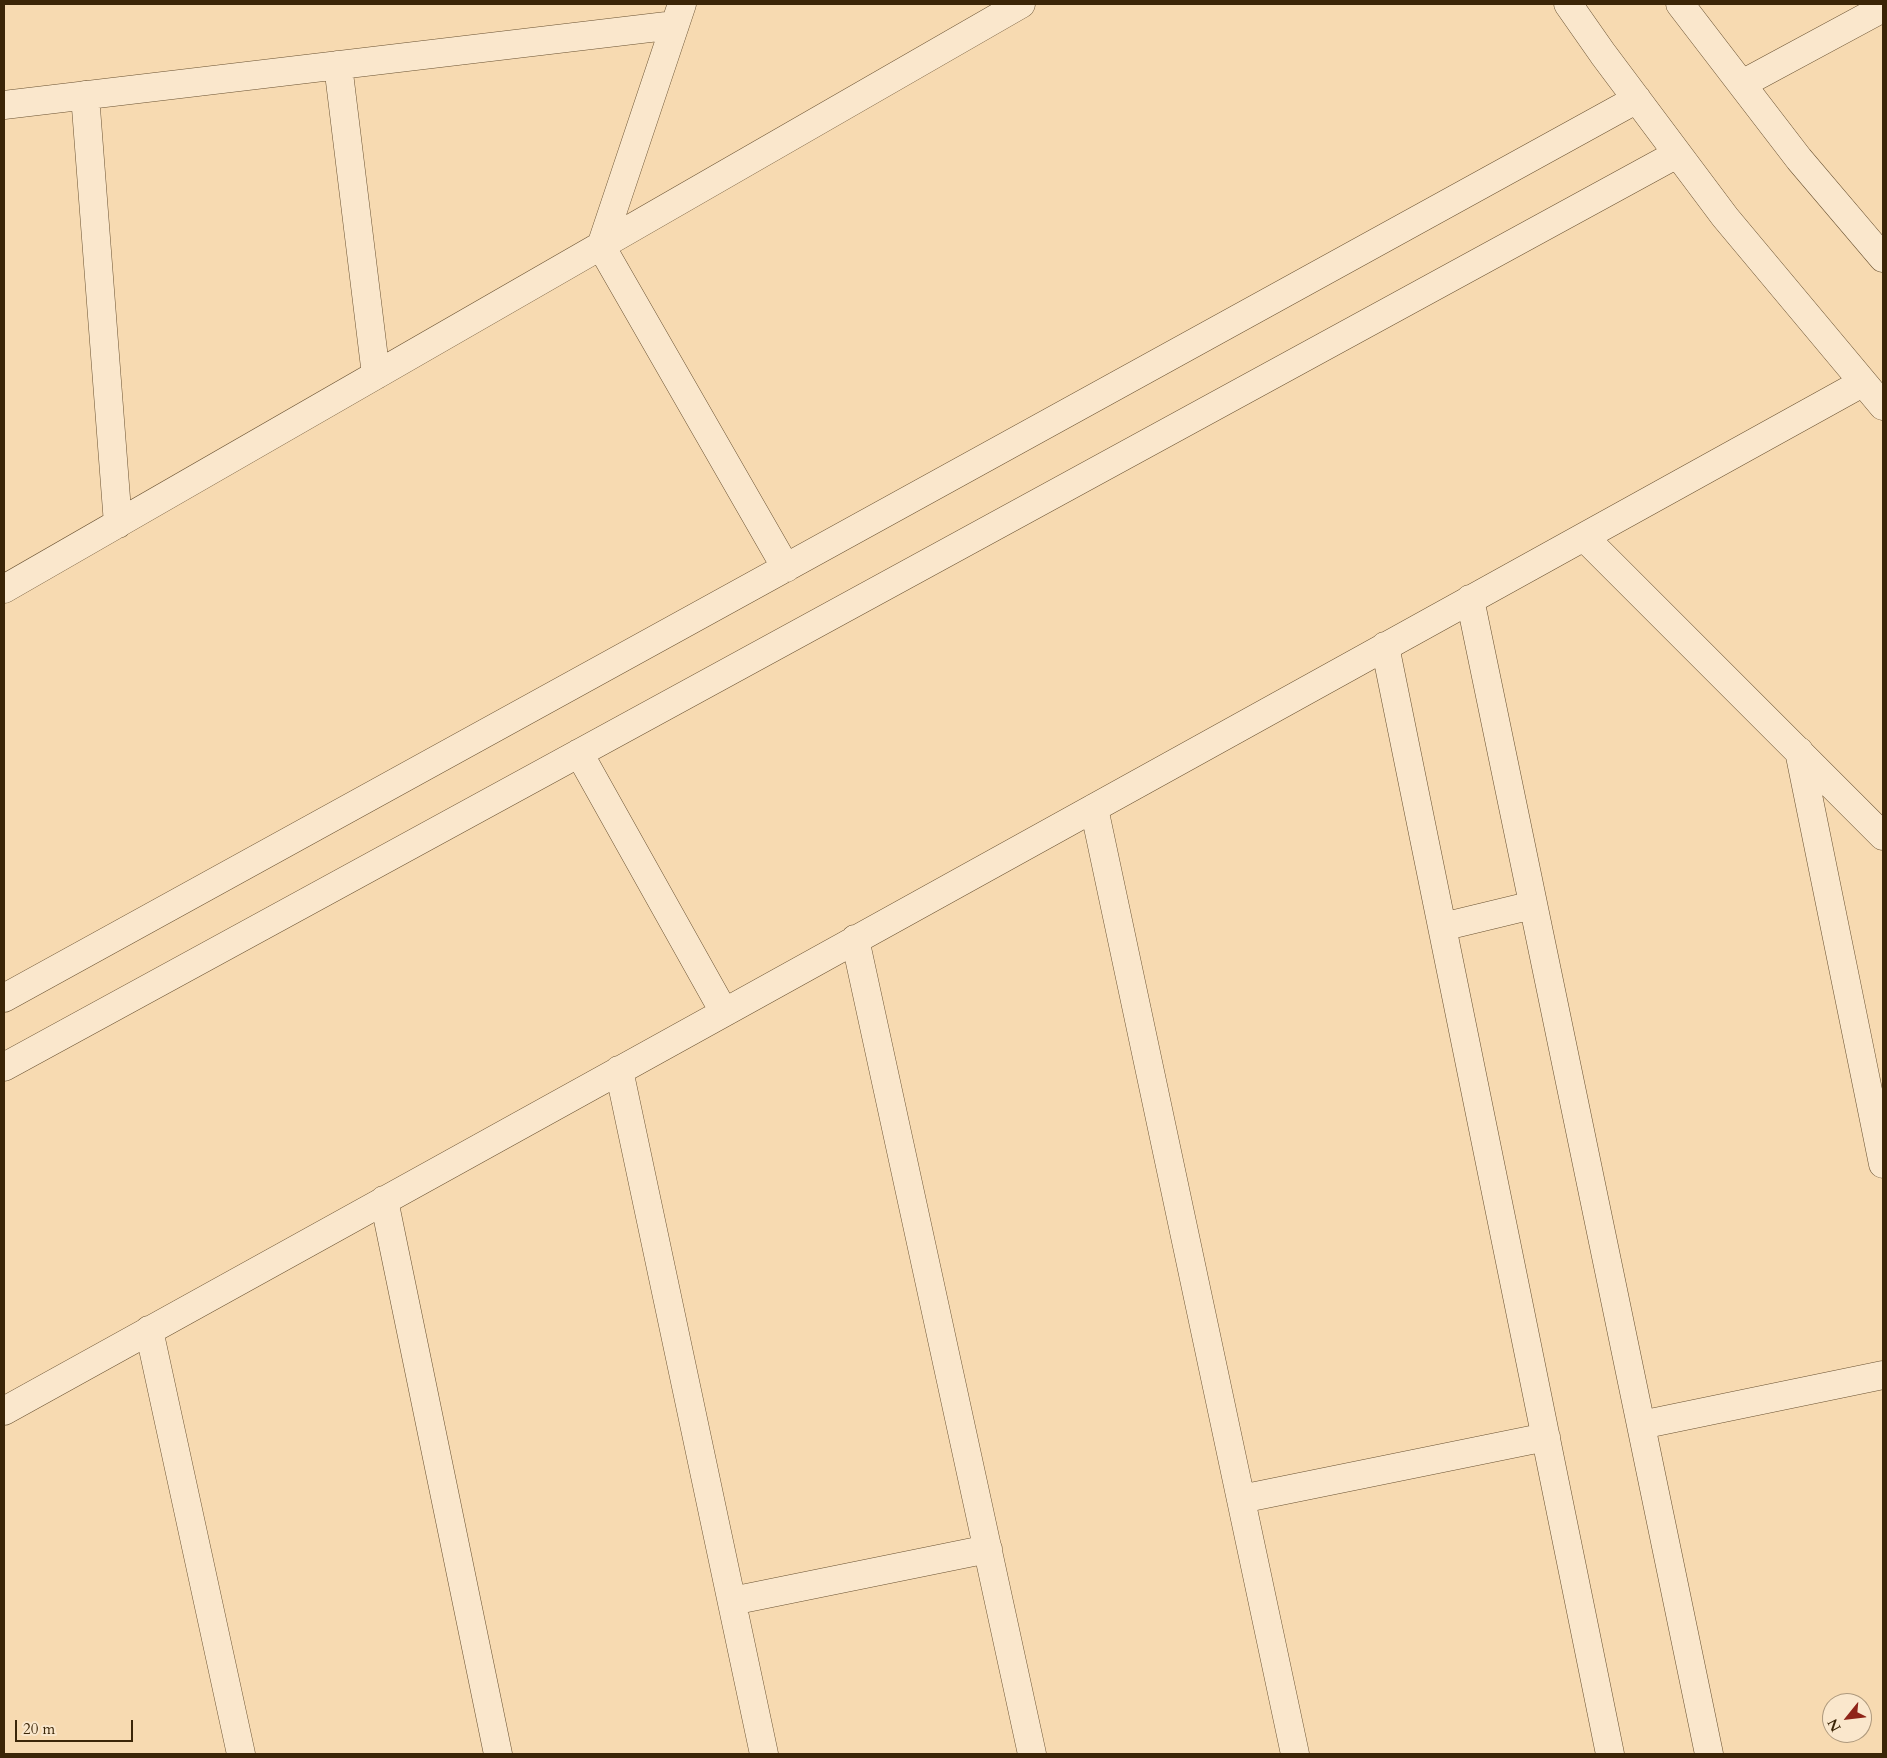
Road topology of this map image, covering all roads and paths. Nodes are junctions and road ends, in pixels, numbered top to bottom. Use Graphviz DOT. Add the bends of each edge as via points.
graph roads {
  1 [pos="1021,4"];
  2 [pos="1568,4"];
  3 [pos="1680,4"];
  4 [pos="1883,8"];
  5 [pos="678,14"];
  6 [pos="338,65"];
  7 [pos="1742,84"];
  8 [pos="85,95"];
  9 [pos="1637,99"];
  10 [pos="4,105"];
  11 [pos="1677,154"];
  12 [pos="601,246"];
  13 [pos="1883,258"];
  14 [pos="376,375"];
  15 [pos="1862,383"];
  16 [pos="1883,406"];
  17 [pos="118,524"];
  18 [pos="1584,537"];
  19 [pos="786,568"];
  20 [pos="4,589"];
  21 [pos="1470,599"];
  22 [pos="1385,646"];
  23 [pos="1799,751"];
  24 [pos="579,753"];
  25 [pos="1094,808"];
  26 [pos="1883,836"];
  27 [pos="1533,905"];
  28 [pos="1442,927"];
  29 [pos="855,939"];
  30 [pos="4,998"];
  31 [pos="724,1012"];
  32 [pos="4,1067"];
  33 [pos="619,1070"];
  34 [pos="1883,1164"];
  35 [pos="384,1200"];
  36 [pos="149,1330"];
  37 [pos="1883,1375"];
  38 [pos="4,1411"];
  39 [pos="1640,1425"];
  40 [pos="1546,1437"];
  41 [pos="1241,1499"];
  42 [pos="988,1549"];
  43 [pos="732,1601"];
  44 [pos="241,1754"];
  45 [pos="498,1754"];
  46 [pos="764,1754"];
  47 [pos="1032,1754"];
  48 [pos="1295,1754"];
  49 [pos="1610,1754"];
  50 [pos="1709,1754"];
  1 -- 12 [label="street"];
  2 -- 9 [label="street"];
  3 -- 7 [label="street"];
  4 -- 7 [label="street"];
  5 -- 6 [label="street"];
  5 -- 12 [label="street"];
  6 -- 8 [label="street"];
  6 -- 14 [label="street"];
  7 -- 13 [label="street" via="1799,159"];
  8 -- 10 [label="street"];
  8 -- 17 [label="street"];
  9 -- 11 [label="street"];
  9 -- 19 [label="street"];
  11 -- 15 [label="street" via="1725,218"];
  11 -- 24 [label="street"];
  12 -- 14 [label="street"];
  12 -- 19 [label="street"];
  14 -- 17 [label="street"];
  15 -- 16 [label="street"];
  15 -- 18 [label="street"];
  17 -- 20 [label="street"];
  18 -- 21 [label="street"];
  18 -- 23 [label="street"];
  19 -- 30 [label="street"];
  21 -- 22 [label="street"];
  21 -- 27 [label="street"];
  22 -- 25 [label="street"];
  22 -- 28 [label="street"];
  23 -- 26 [label="street"];
  23 -- 34 [label="street"];
  24 -- 31 [label="street"];
  24 -- 32 [label="street"];
  25 -- 29 [label="street"];
  25 -- 41 [label="street"];
  27 -- 28 [label="street"];
  27 -- 39 [label="street"];
  28 -- 40 [label="street"];
  29 -- 31 [label="street"];
  29 -- 42 [label="street"];
  31 -- 33 [label="street"];
  33 -- 35 [label="street"];
  33 -- 43 [label="street"];
  35 -- 36 [label="street"];
  35 -- 45 [label="street"];
  36 -- 38 [label="street"];
  36 -- 44 [label="street"];
  37 -- 39 [label="street"];
  39 -- 50 [label="street"];
  40 -- 41 [label="street"];
  40 -- 49 [label="street"];
  41 -- 48 [label="street"];
  42 -- 43 [label="street"];
  42 -- 47 [label="street"];
  43 -- 46 [label="street"];
}
